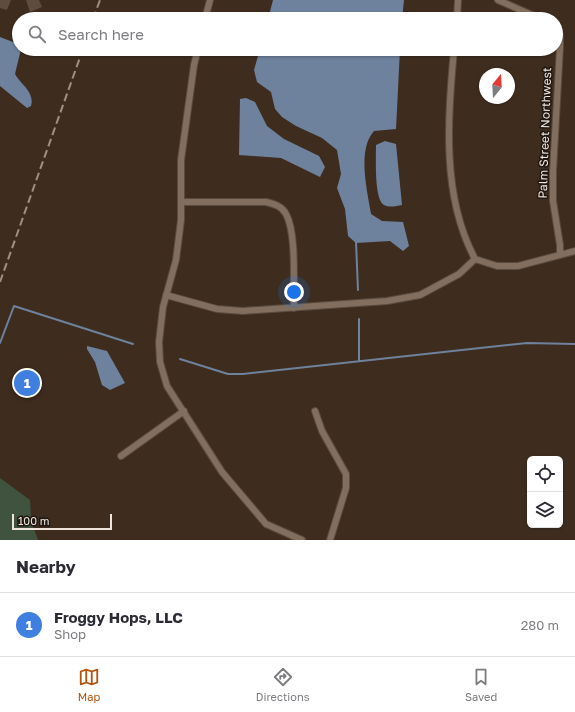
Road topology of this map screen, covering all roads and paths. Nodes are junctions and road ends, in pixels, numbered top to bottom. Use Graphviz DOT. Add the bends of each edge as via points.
graph roads {
  1 [pos="210,0"];
  2 [pos="458,0"];
  3 [pos="498,0"];
  4 [pos="207,12"];
  5 [pos="457,12"];
  6 [pos="525,12"];
  7 [pos="197,56"];
  8 [pos="453,56"];
  9 [pos="557,56"];
  10 [pos="181,202"];
  11 [pos="575,251"];
  12 [pos="560,255"];
  13 [pos="475,259"];
  14 [pos="166,296"];
  15 [pos="294,308"];
  16 [pos="184,411"];
  17 [pos="315,411"];
  18 [pos="122,456"];
  19 [pos="302,540"];
  20 [pos="330,540"];
  1 -- 4 [label="street"];
  2 -- 5 [label="street"];
  3 -- 6 [label="street"];
  7 -- 10 [label="street" via="185,122 181,160"];
  8 -- 13 [label="street" via="448,119 454,198 464,238"];
  9 -- 12 [label="street, Palm Street Northwest" via="553,201"];
  10 -- 14 [label="street" via="176,260"];
  10 -- 15 [label="street" via="266,202 276,204 286,212 293,247"];
  11 -- 12 [label="street"];
  12 -- 13 [label="street" via="518,266 497,266"];
  13 -- 15 [label="street" via="459,274 420,295 387,301"];
  14 -- 15 [label="street" via="218,309 243,311"];
  14 -- 16 [label="street" via="158,342 160,362 167,386"];
  16 -- 18 [label="street"];
  16 -- 19 [label="street" via="207,452 266,524"];
  17 -- 20 [label="street" via="322,431 346,474 346,488"];
}
